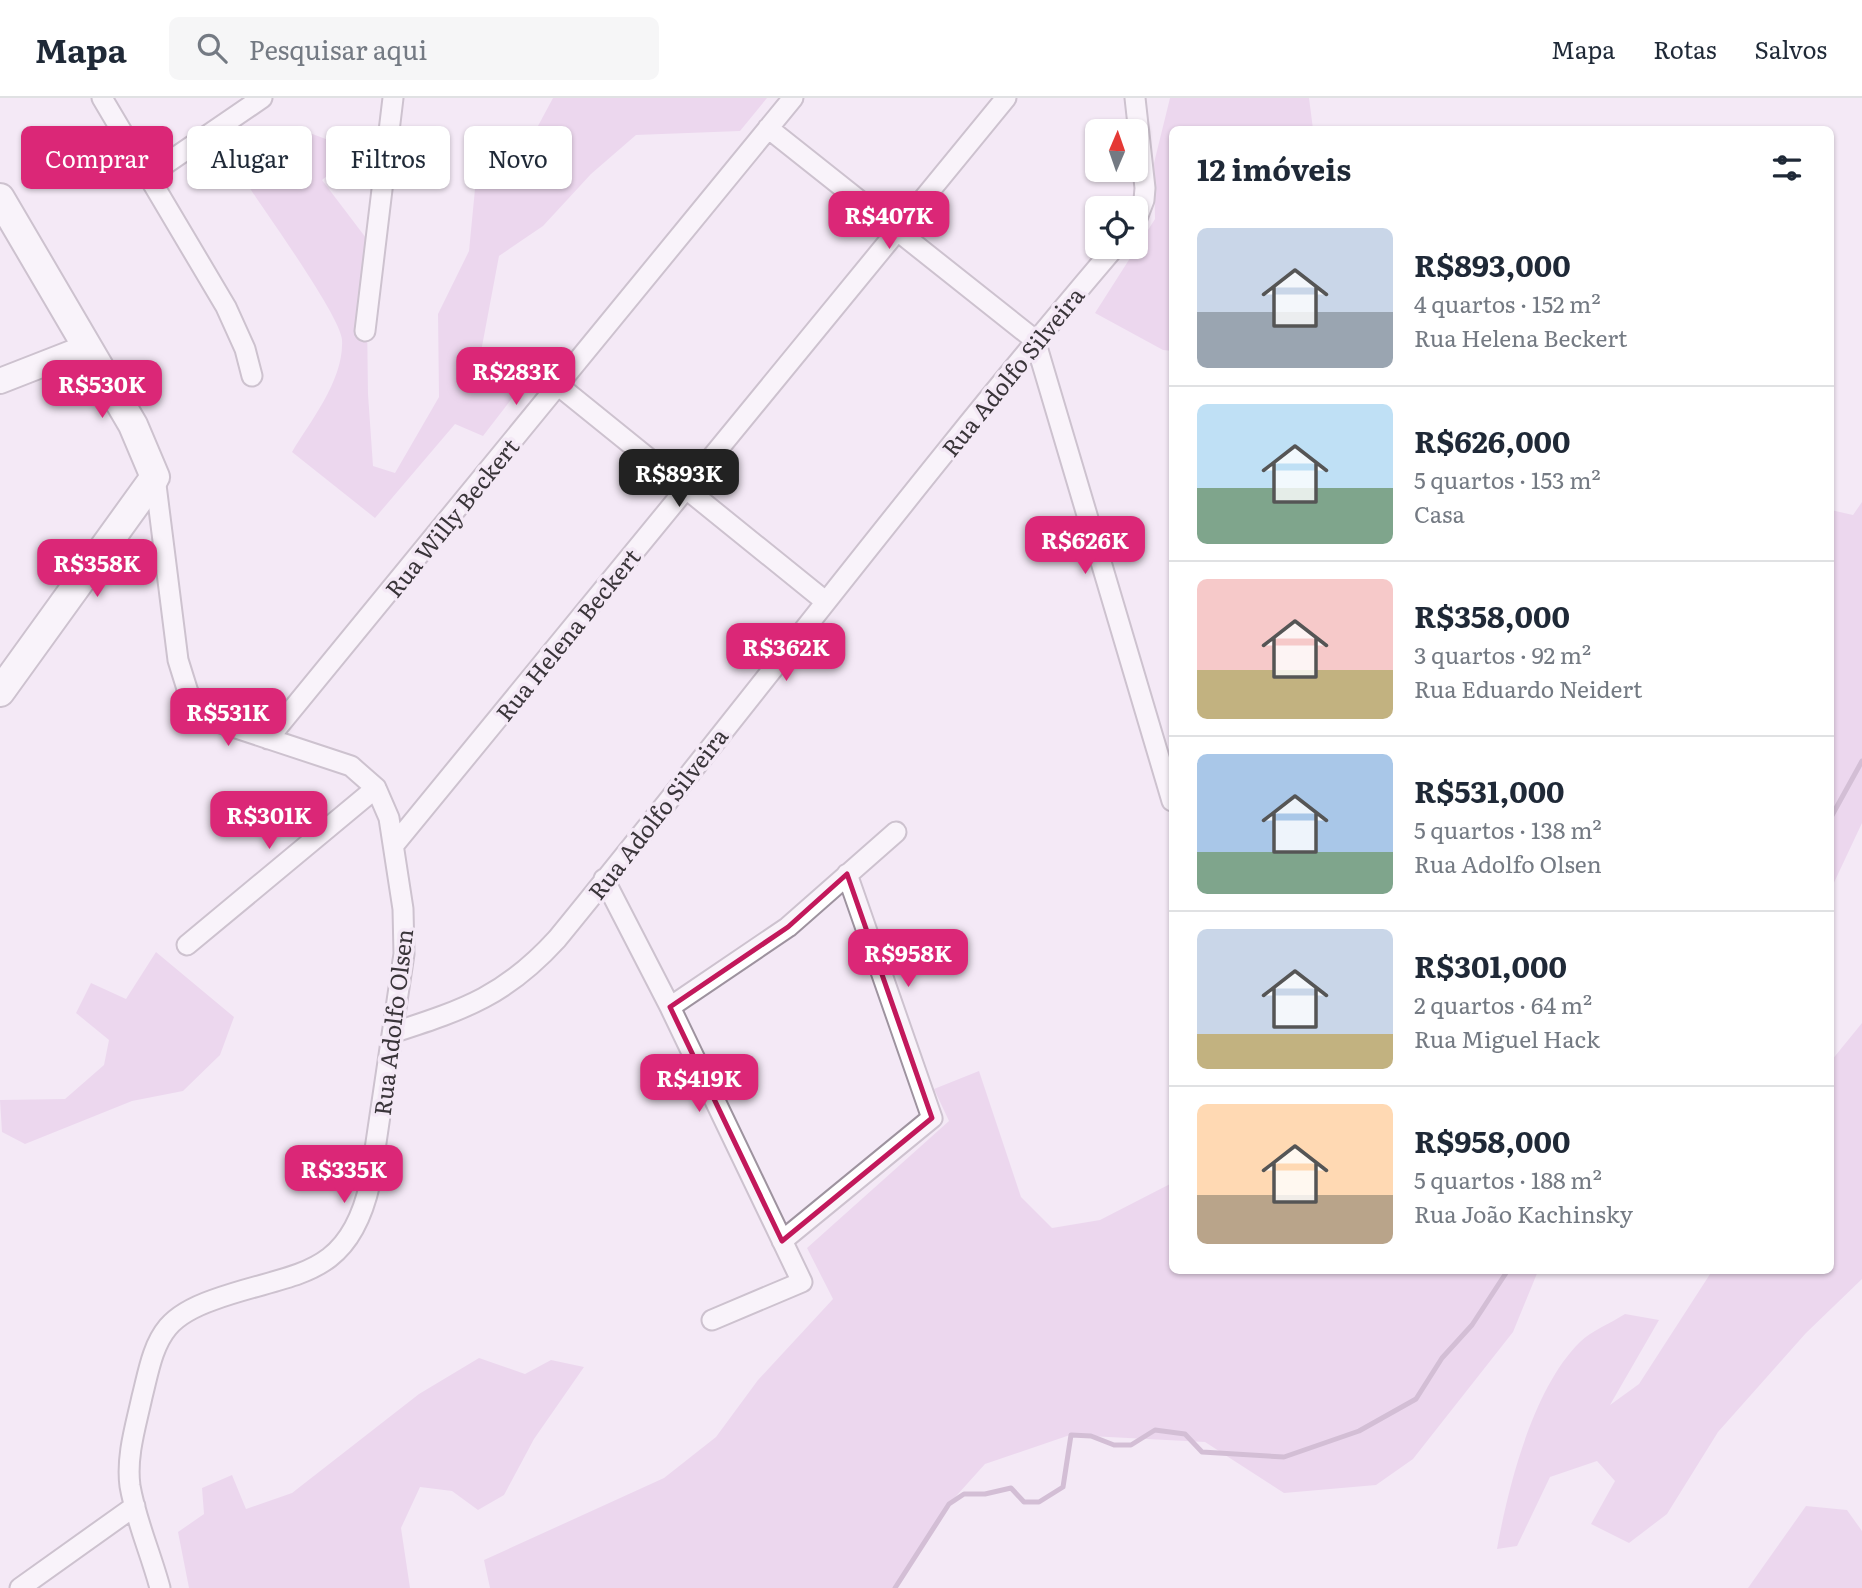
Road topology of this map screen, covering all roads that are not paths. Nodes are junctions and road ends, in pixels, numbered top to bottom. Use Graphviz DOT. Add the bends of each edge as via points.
graph roads {
  1 [pos="103,98"];
  2 [pos="262,98"];
  3 [pos="393,98"];
  4 [pos="793,98"];
  5 [pos="1006,98"];
  6 [pos="1135,98"];
  7 [pos="119,126"];
  8 [pos="768,128"];
  9 [pos="173,159"];
  10 [pos="156,189"];
  11 [pos="1144,196"];
  12 [pos="0,198"];
  13 [pos="897,231"];
  14 [pos="1105,259"];
  15 [pos="365,331"];
  16 [pos="1035,340"];
  17 [pos="87,347"];
  18 [pos="252,376"];
  19 [pos="0,381"];
  20 [pos="559,386"];
  21 [pos="155,477"];
  22 [pos="686,489"];
  23 [pos="825,601"];
  24 [pos="0,692"];
  25 [pos="268,739"];
  26 [pos="376,788"];
  27 [pos="1169,791"];
  28 [pos="896,832"];
  29 [pos="394,845"];
  30 [pos="847,874"];
  31 [pos="604,879"];
  32 [pos="187,945"];
  33 [pos="670,1007"];
  34 [pos="395,1032"];
  35 [pos="782,1241"];
  36 [pos="712,1320"];
  37 [pos="135,1506"];
  38 [pos="20,1588"];
  39 [pos="160,1588"];
  1 -- 7 [label="street"];
  2 -- 9 [label="street"];
  3 -- 15 [label="street"];
  4 -- 8 [label="street, Rua Willy Beckert"];
  5 -- 13 [label="street, Rua Helena Beckert"];
  6 -- 11 [label="street"];
  8 -- 13 [label="street"];
  8 -- 20 [label="street, Rua Willy Beckert"];
  10 -- 18 [label="street" via="226,307"];
  12 -- 17 [label="main road, Rua Adolfo Olsen"];
  13 -- 16 [label="street"];
  13 -- 22 [label="street, Rua Helena Beckert"];
  14 -- 16 [label="street, Rua Adolfo Silveira"];
  16 -- 23 [label="street, Rua Adolfo Silveira"];
  16 -- 27 [label="street"];
  17 -- 19 [label="street"];
  17 -- 21 [label="main road, Rua Adolfo Olsen" via="144,445"];
  20 -- 22 [label="street"];
  20 -- 25 [label="street, Rua Willy Beckert"];
  21 -- 24 [label="main road"];
  21 -- 25 [label="street, Rua Adolfo Olsen" via="178,660 188,692 220,723"];
  22 -- 23 [label="street"];
  22 -- 29 [label="street, Rua Helena Beckert"];
  23 -- 31 [label="street, Rua Adolfo Silveira"];
  25 -- 26 [label="street, Rua Adolfo Olsen" via="351,766"];
  26 -- 29 [label="street, Rua Adolfo Olsen"];
  26 -- 32 [label="street"];
  28 -- 30 [label="street"];
  29 -- 34 [label="street, Rua Adolfo Olsen" via="405,929"];
  30 -- 33 [label="street" via="788,927"];
  30 -- 35 [label="street" via="932,1118"];
  31 -- 33 [label="street"];
  31 -- 34 [label="street, Rua Adolfo Silveira" via="557,939 515,980 464,1008"];
  33 -- 35 [label="street"];
  34 -- 37 [label="street, Rua Adolfo Olsen" via="370,1183 359,1222 339,1250 313,1270 199,1305 168,1327 153,1356 131,1451"];
  35 -- 36 [label="street" via="802,1282"];
  37 -- 38 [label="street"];
  37 -- 39 [label="street, Rua Adolfo Olsen"];
}
